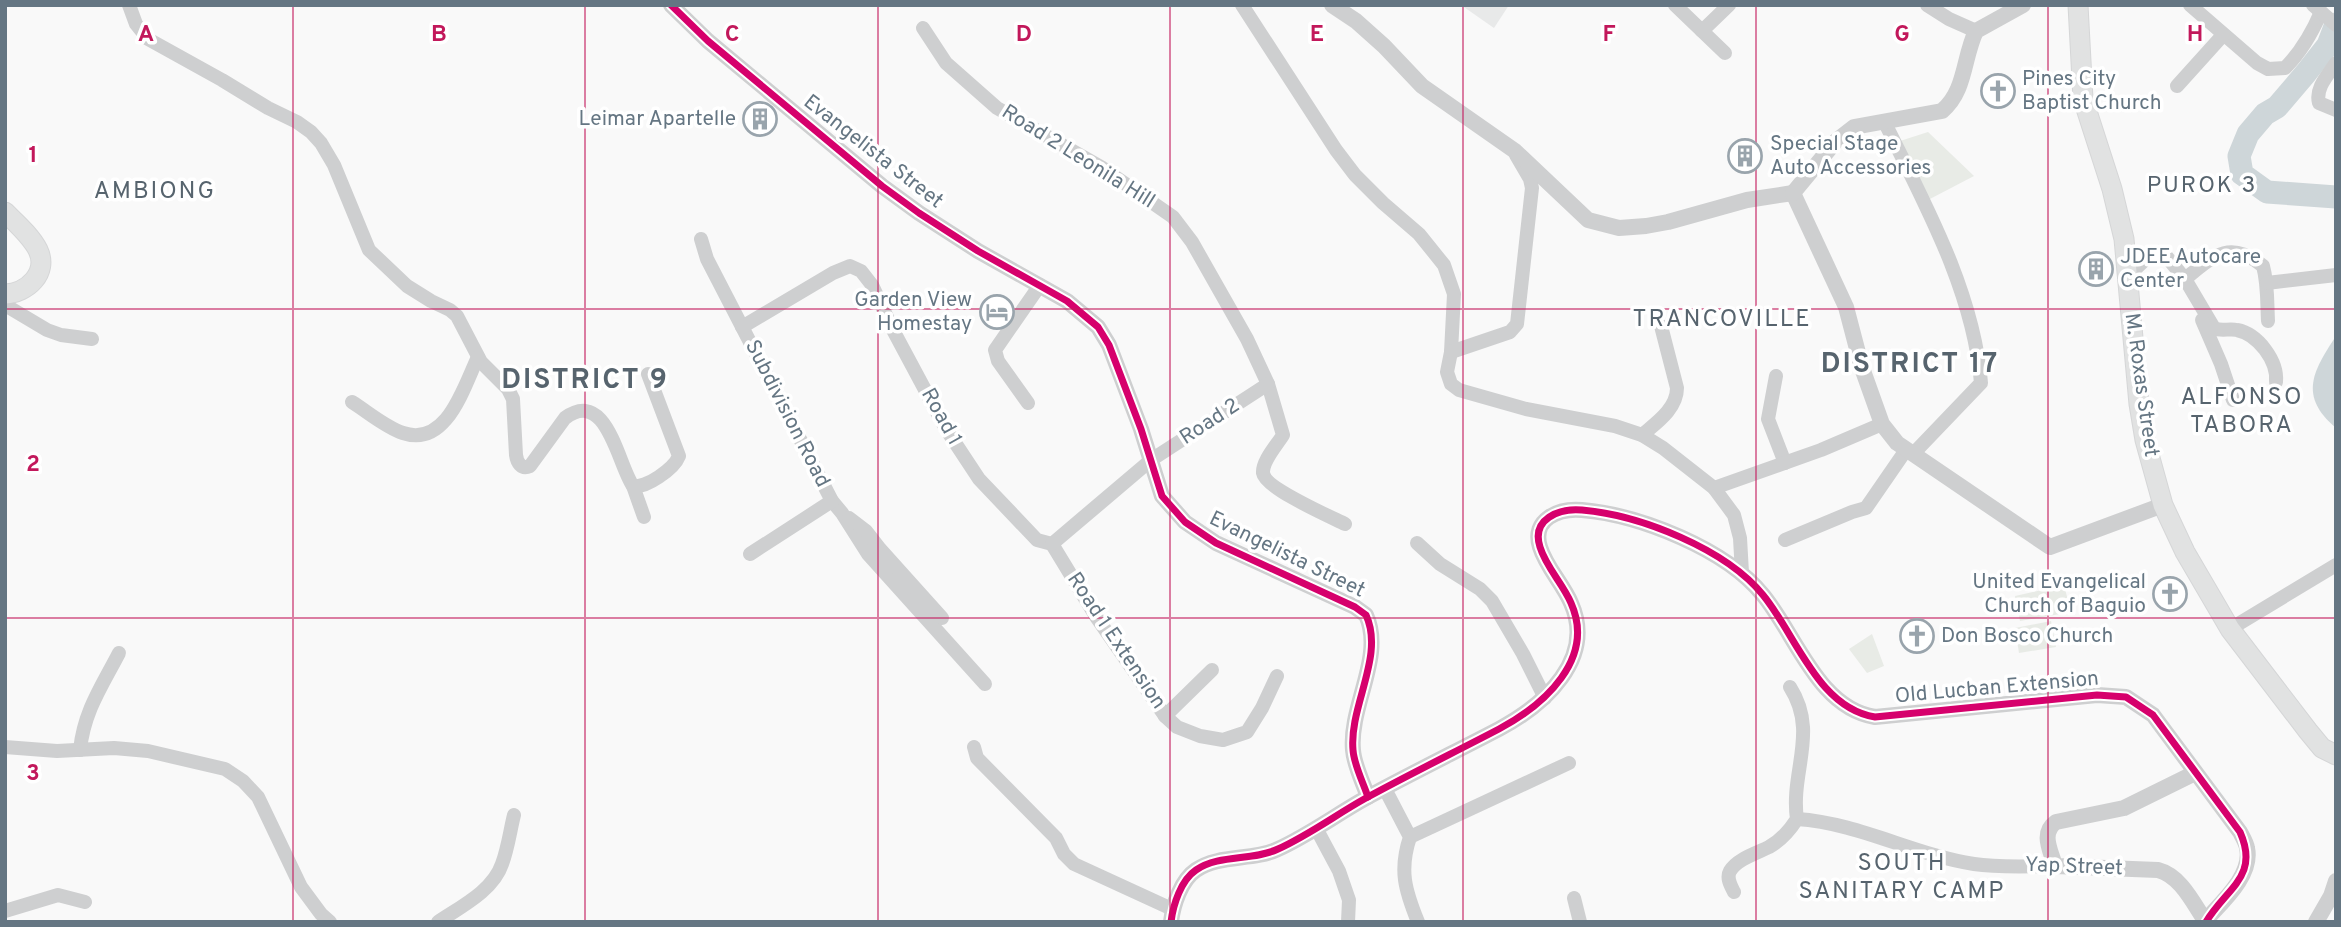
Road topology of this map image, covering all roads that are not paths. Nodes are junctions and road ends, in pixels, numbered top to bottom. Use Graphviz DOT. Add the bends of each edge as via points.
graph roads {
  1 [pos="130,5"];
  2 [pos="671,5"];
  3 [pos="1242,5"];
  4 [pos="1332,5"];
  5 [pos="1675,5"];
  6 [pos="1729,5"];
  7 [pos="1927,5"];
  8 [pos="2023,5"];
  9 [pos="2078,5"];
  10 [pos="2190,5"];
  11 [pos="2325,16"];
  12 [pos="923,28"];
  13 [pos="1702,30"];
  14 [pos="1976,31"];
  15 [pos="2223,35"];
  16 [pos="1725,53"];
  17 [pos="2336,63"];
  18 [pos="2177,86"];
  19 [pos="2336,110"];
  20 [pos="1884,121"];
  21 [pos="1515,150"];
  22 [pos="1793,192"];
  23 [pos="5,212"];
  24 [pos="701,239"];
  25 [pos="2180,274"];
  26 [pos="2129,275"];
  27 [pos="2336,275"];
  28 [pos="2267,283"];
  29 [pos="1040,285"];
  30 [pos="5,294"];
  31 [pos="5,305"];
  32 [pos="2268,321"];
  33 [pos="1661,326"];
  34 [pos="742,327"];
  35 [pos="92,339"];
  36 [pos="1451,352"];
  37 [pos="478,356"];
  38 [pos="648,374"];
  39 [pos="1776,376"];
  40 [pos="2276,382"];
  41 [pos="1268,384"];
  42 [pos="2233,400"];
  43 [pos="352,402"];
  44 [pos="1028,403"];
  45 [pos="1882,424"];
  46 [pos="1642,435"];
  47 [pos="1910,452"];
  48 [pos="1151,460"];
  49 [pos="1785,463"];
  50 [pos="633,486"];
  51 [pos="1714,488"];
  52 [pos="2163,505"];
  53 [pos="837,507"];
  54 [pos="643,517"];
  55 [pos="1345,524"];
  56 [pos="1785,540"];
  57 [pos="1052,544"];
  58 [pos="1417,544"];
  59 [pos="750,554"];
  60 [pos="2336,565"];
  61 [pos="1742,573"];
  62 [pos="942,618"];
  63 [pos="2230,629"];
  64 [pos="119,653"];
  65 [pos="1212,670"];
  66 [pos="1277,676"];
  67 [pos="985,684"];
  68 [pos="1790,687"];
  69 [pos="1545,698"];
  70 [pos="1165,716"];
  71 [pos="5,747"];
  72 [pos="974,747"];
  73 [pos="80,750"];
  74 [pos="2336,755"];
  75 [pos="1569,763"];
  76 [pos="2195,773"];
  77 [pos="1385,789"];
  78 [pos="1368,797"];
  79 [pos="514,815"];
  80 [pos="1797,819"];
  81 [pos="1316,828"];
  82 [pos="1410,837"];
  83 [pos="2055,866"];
  84 [pos="2336,881"];
  85 [pos="1734,892"];
  86 [pos="1574,898"];
  87 [pos="85,902"];
  88 [pos="5,911"];
  89 [pos="1172,915"];
  90 [pos="2206,921"];
  91 [pos="330,922"];
  92 [pos="438,922"];
  93 [pos="1348,922"];
  94 [pos="1418,922"];
  95 [pos="1580,922"];
  96 [pos="2316,922"];
  1 -- 37 [label="street" via="136,24 148,39 311,132 334,165 369,250 407,286 457,316"];
  2 -- 29 [label="street, Evangelista Street" via="881,186 978,251"];
  3 -- 36 [label="street" via="1355,175 1419,234 1444,265 1454,294"];
  4 -- 21 [label="street" via="1375,37 1422,86"];
  5 -- 13 [label="street"];
  6 -- 13 [label="street"];
  7 -- 14 [label="street"];
  8 -- 14 [label="street"];
  9 -- 26 [label="main road, M. Roxas Street" via="2083,99 2112,189"];
  10 -- 15 [label="street"];
  11 -- 15 [label="street" via="2285,68 2267,69"];
  12 -- 41 [label="street, Road 2 Leonila Hill" via="946,63 997,108 1101,167 1173,217 1220,290"];
  13 -- 16 [label="street"];
  14 -- 20 [label="street" via="1952,102 1942,111"];
  15 -- 18 [label="street"];
  17 -- 19 [label="street" via="2317,98"];
  20 -- 22 [label="street" via="1854,127 1836,141"];
  20 -- 47 [label="street" via="1942,238 1978,352 1980,383"];
  21 -- 22 [label="street" via="1588,220 1619,228 1668,222"];
  21 -- 36 [label="street" via="1532,188 1517,324 1510,332"];
  22 -- 45 [label="street" via="1846,307"];
  23 -- 30 [label="main road" via="31,240 40,259 35,281 18,294"];
  24 -- 34 [label="street, Subdivision Road"];
  25 -- 26 [label="street" via="2166,256 2150,255"];
  25 -- 28 [label="street" via="2212,256 2235,252 2263,266"];
  25 -- 40 [label="street" via="2214,328 2239,330 2262,345"];
  25 -- 42 [label="street" via="2177,280 2201,317"];
  26 -- 52 [label="main road, M. Roxas Street" via="2139,404"];
  27 -- 28 [label="street"];
  28 -- 32 [label="street"];
  29 -- 44 [label="street" via="995,350"];
  29 -- 48 [label="street, Evangelista Street" via="1098,327 1109,345"];
  31 -- 35 [label="street" via="47,330"];
  33 -- 46 [label="street" via="1677,397"];
  34 -- 53 [label="street, Subdivision Road"];
  34 -- 57 [label="street, Road 1" via="833,273 850,266 861,271 962,456 1037,540"];
  36 -- 46 [label="street" via="1447,372 1459,390"];
  37 -- 43 [label="street" via="450,416 435,430 417,437 401,433"];
  37 -- 50 [label="street" via="513,399 517,463 530,466 565,418 581,411 607,425"];
  38 -- 50 [label="street" via="679,456 670,469 640,487"];
  39 -- 49 [label="street" via="1769,419"];
  41 -- 48 [label="street, Road 2"];
  41 -- 55 [label="street, Road 2 Leonila Hill" via="1283,435 1267,460 1266,479 1291,498"];
  45 -- 47 [label="street"];
  45 -- 49 [label="street"];
  46 -- 51 [label="street"];
  47 -- 52 [label="street" via="2050,547"];
  47 -- 56 [label="street" via="1866,508"];
  48 -- 57 [label="street"];
  48 -- 78 [label="street, Evangelista Street" via="1163,496 1197,532 1367,614 1372,637 1353,751"];
  49 -- 51 [label="street"];
  50 -- 54 [label="street"];
  51 -- 61 [label="street" via="1734,515"];
  52 -- 63 [label="main road, M. Roxas Street"];
  53 -- 59 [label="street, Subdivision Road"];
  53 -- 62 [label="street" via="866,531"];
  53 -- 67 [label="street" via="868,554"];
  57 -- 70 [label="street, Road 1 Extension"];
  58 -- 69 [label="street" via="1492,601"];
  60 -- 63 [label="street"];
  61 -- 69 [label="street" via="1682,537 1610,514 1565,509 1550,516 1541,525 1539,545 1570,599 1577,627 1569,666"];
  61 -- 76 [label="street, Old Lucban Extension" via="1763,595 1827,690 1861,715 1874,718 2097,695 2126,697 2153,715"];
  63 -- 74 [label="main road, M. Roxas Street" via="2322,748"];
  64 -- 73 [label="street" via="88,712"];
  65 -- 70 [label="street"];
  66 -- 70 [label="street, Road 1 Extension" via="1247,732 1223,740 1200,736 1177,727"];
  68 -- 80 [label="street" via="1801,708 1804,732 1795,797"];
  69 -- 77 [label="street" via="1510,723"];
  71 -- 73 [label="street"];
  72 -- 89 [label="street" via="977,758 1056,838 1074,864"];
  73 -- 91 [label="street" via="148,751 225,769 243,781 258,797 301,887"];
  75 -- 82 [label="street"];
  76 -- 83 [label="street" via="2123,808 2051,825 2046,835"];
  76 -- 90 [label="street, Old Lucban Extension" via="2247,848 2242,876"];
  77 -- 78 [label="street"];
  77 -- 82 [label="street"];
  78 -- 81 [label="street"];
  79 -- 92 [label="street" via="502,865 493,880"];
  80 -- 83 [label="street, Yap Street" via="1852,828 1976,864"];
  80 -- 85 [label="street" via="1772,845 1730,870"];
  81 -- 89 [label="street" via="1262,856 1197,869 1187,878"];
  81 -- 93 [label="street" via="1349,900"];
  82 -- 94 [label="street" via="1403,858 1404,879"];
  83 -- 90 [label="street, Yap Street" via="2168,872"];
  84 -- 96 [label="street"];
  86 -- 95 [label="street"];
  87 -- 88 [label="street" via="58,895"];
}
